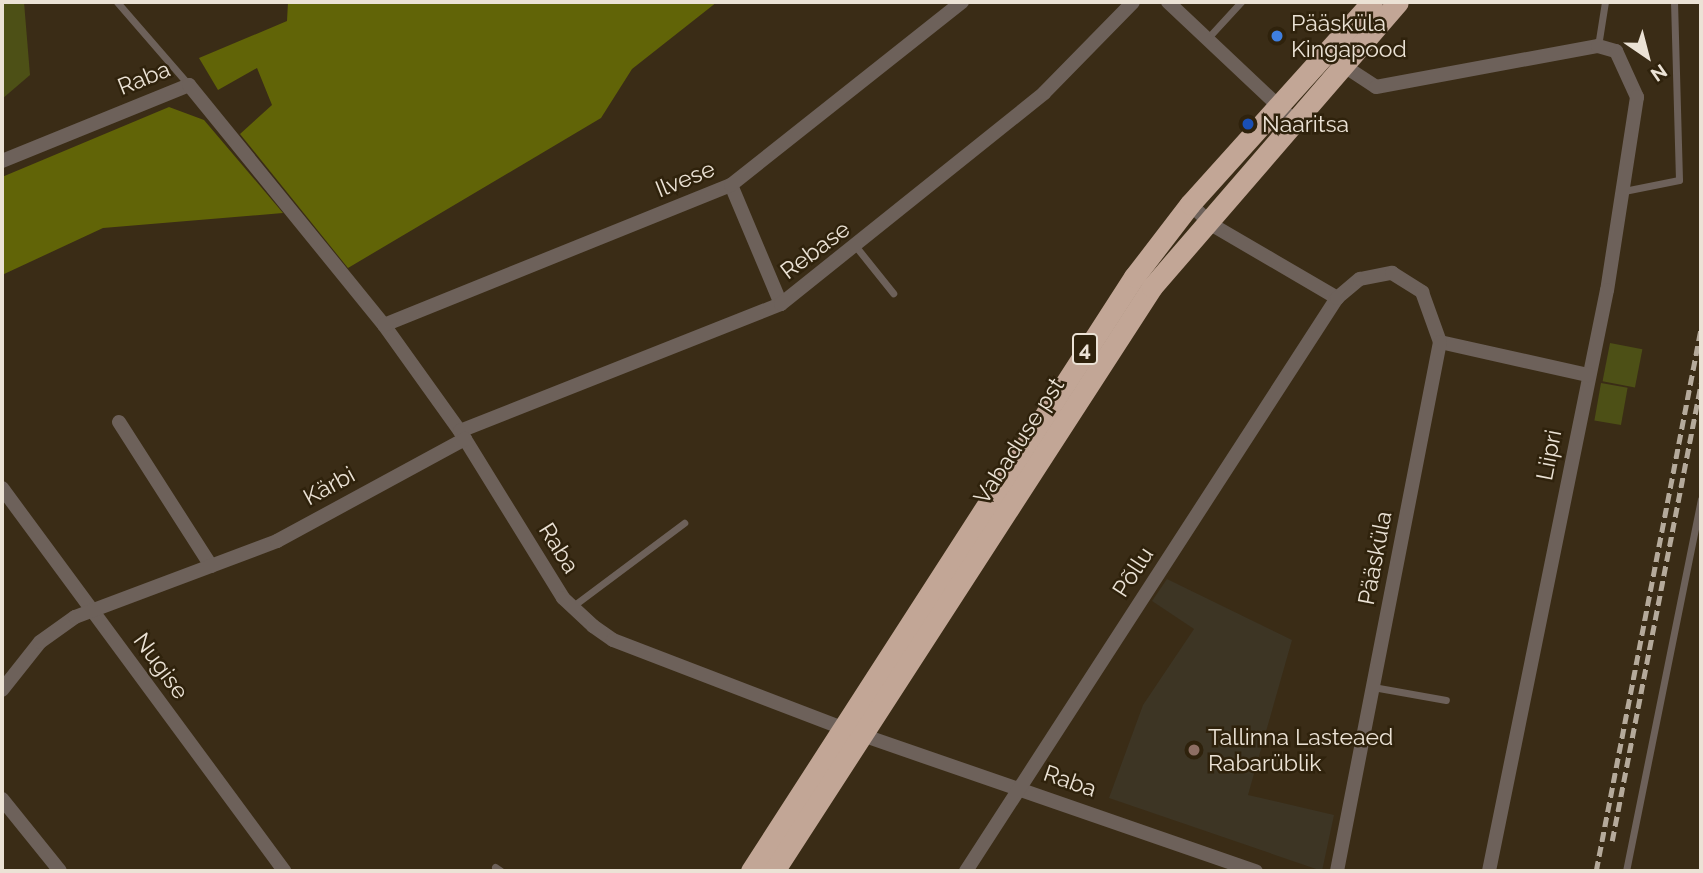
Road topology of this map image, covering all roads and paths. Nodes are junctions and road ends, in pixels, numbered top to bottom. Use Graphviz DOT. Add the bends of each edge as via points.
graph roads {
  1 [pos="117,2"];
  2 [pos="962,2"];
  3 [pos="1133,2"];
  4 [pos="1168,2"];
  5 [pos="1241,2"];
  6 [pos="1372,2"];
  7 [pos="1398,2"];
  8 [pos="1605,2"];
  9 [pos="1674,2"];
  10 [pos="1206,40"];
  11 [pos="1598,46"];
  12 [pos="1334,58"];
  13 [pos="189,85"];
  14 [pos="1285,112"];
  15 [pos="2,161"];
  16 [pos="731,185"];
  17 [pos="1624,191"];
  18 [pos="1198,211"];
  19 [pos="857,247"];
  20 [pos="893,293"];
  21 [pos="1337,298"];
  22 [pos="780,304"];
  23 [pos="384,325"];
  24 [pos="1440,342"];
  25 [pos="1588,375"];
  26 [pos="120,422"];
  27 [pos="462,435"];
  28 [pos="2,488"];
  29 [pos="1701,499"];
  30 [pos="684,523"];
  31 [pos="211,566"];
  32 [pos="572,606"];
  33 [pos="92,610"];
  34 [pos="1373,687"];
  35 [pos="2,690"];
  36 [pos="1446,700"];
  37 [pos="852,731"];
  38 [pos="1020,788"];
  39 [pos="2,799"];
  40 [pos="60,871"];
  41 [pos="284,871"];
  42 [pos="751,871"];
  43 [pos="774,871"];
  44 [pos="966,871"];
  45 [pos="1256,871"];
  46 [pos="1337,871"];
  47 [pos="1489,871"];
  48 [pos="1626,871"];
  1 -- 13 [label="lane"];
  2 -- 16 [label="street, Ilvese"];
  3 -- 19 [label="street, Rebase" via="1044,93"];
  4 -- 10 [label="street"];
  5 -- 10 [label="lane"];
  6 -- 12 [label="highway, Vabaduse pst / 4"];
  7 -- 12 [label="highway, Vabaduse pst / 4"];
  8 -- 11 [label="lane"];
  9 -- 17 [label="lane" via="1679,180"];
  10 -- 14 [label="street"];
  11 -- 12 [label="street" via="1376,88"];
  11 -- 17 [label="street, Liipri" via="1616,51 1637,97"];
  12 -- 14 [label="highway, Vabaduse pst / 4"];
  13 -- 15 [label="street, Raba"];
  13 -- 23 [label="street, Raba"];
  14 -- 18 [label="highway, Vabaduse pst / 4"];
  16 -- 22 [label="street"];
  16 -- 23 [label="street, Ilvese"];
  17 -- 25 [label="street, Liipri"];
  18 -- 21 [label="street"];
  18 -- 37 [label="highway, Vabaduse pst / 4" via="1107,316"];
  19 -- 20 [label="lane"];
  19 -- 22 [label="street, Rebase"];
  21 -- 24 [label="street, Põllu" via="1360,279 1392,273 1422,292"];
  21 -- 38 [label="street, Põllu"];
  22 -- 27 [label="street, Rebase"];
  23 -- 27 [label="street, Raba"];
  24 -- 25 [label="street"];
  24 -- 34 [label="street, Pääsküla"];
  25 -- 47 [label="street, Liipri"];
  26 -- 31 [label="street"];
  27 -- 31 [label="street, Kärbi" via="277,541"];
  27 -- 32 [label="street, Raba"];
  28 -- 33 [label="street, Nugise"];
  29 -- 48 [label="lane"];
  30 -- 32 [label="lane"];
  31 -- 33 [label="street, Kärbi"];
  32 -- 37 [label="street, Raba" via="613,639"];
  33 -- 35 [label="street, Kärbi" via="40,642"];
  33 -- 41 [label="street, Nugise"];
  34 -- 36 [label="lane"];
  34 -- 46 [label="street, Pääsküla"];
  37 -- 38 [label="street, Raba"];
  37 -- 42 [label="highway, Vabaduse pst / 4"];
  37 -- 43 [label="highway, Vabaduse pst / 4"];
  38 -- 44 [label="street, Põllu"];
  38 -- 45 [label="street, Raba"];
  39 -- 40 [label="street"];
}
